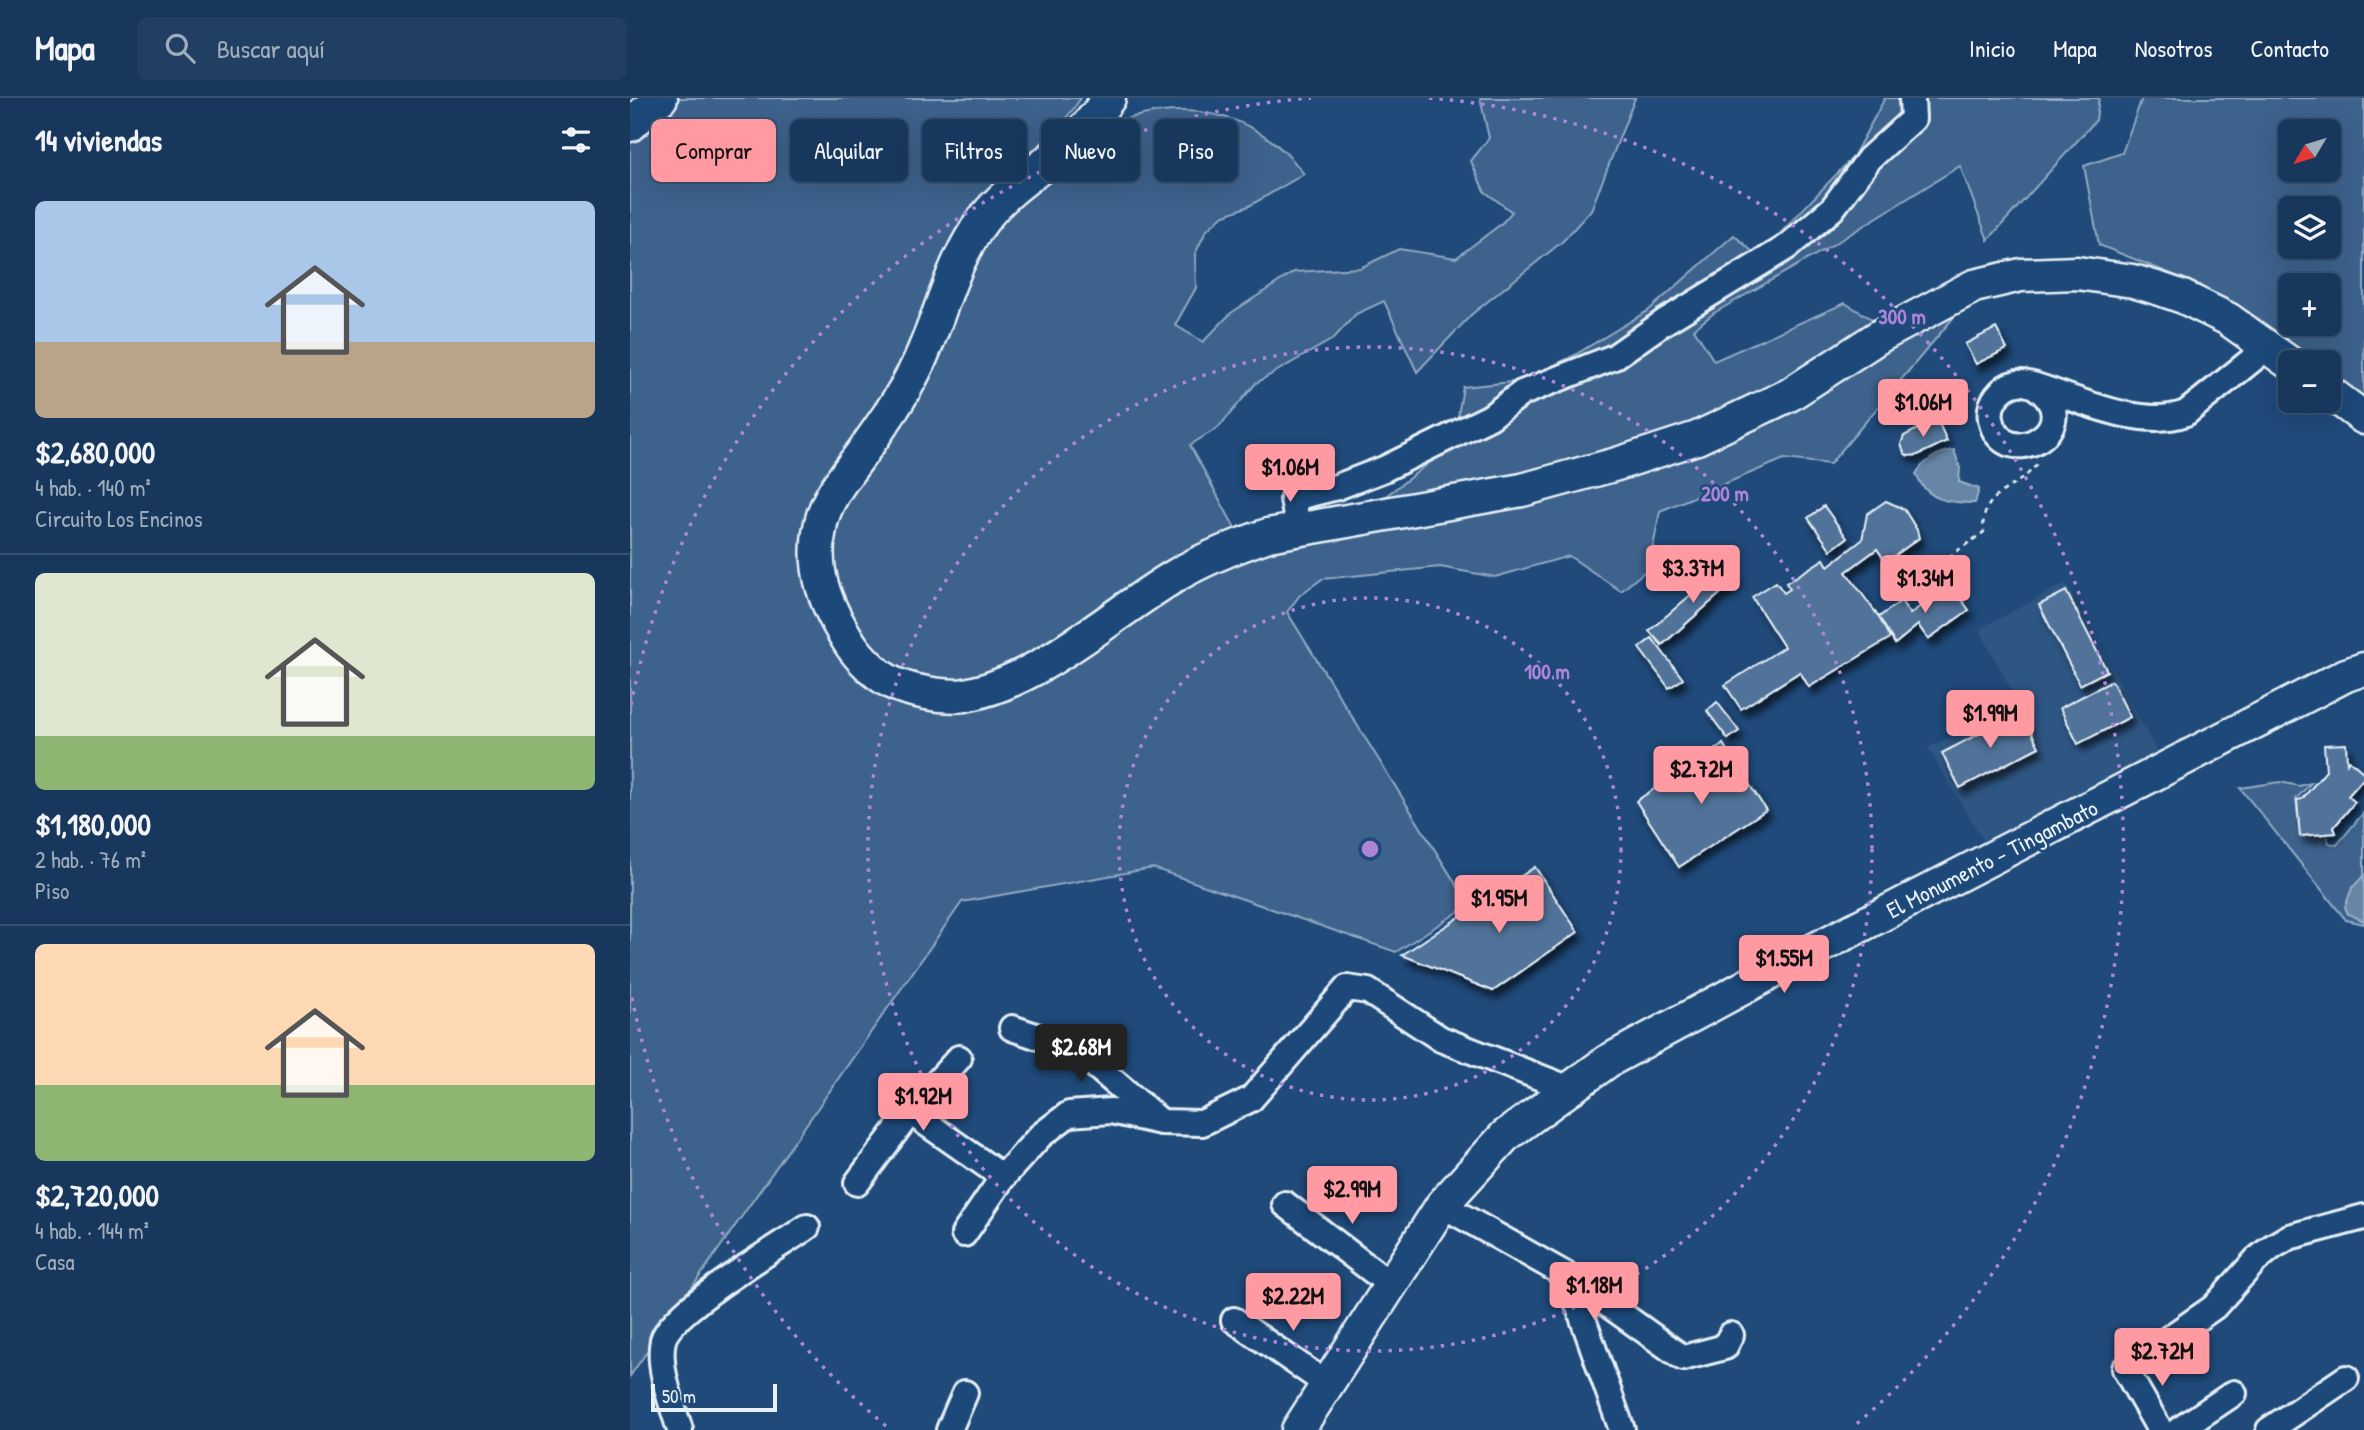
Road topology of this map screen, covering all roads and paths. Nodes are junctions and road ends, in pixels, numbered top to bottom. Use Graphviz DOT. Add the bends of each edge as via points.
graph roads {
  1 [pos="1109,98"];
  2 [pos="1912,98"];
  3 [pos="2278,354"];
  4 [pos="2278,356"];
  5 [pos="2033,385"];
  6 [pos="2341,401"];
  7 [pos="2364,418"];
  8 [pos="2039,442"];
  9 [pos="1298,529"];
  10 [pos="1919,558"];
  11 [pos="2358,665"];
  12 [pos="1012,1028"];
  13 [pos="960,1058"];
  14 [pos="1570,1089"];
  15 [pos="910,1112"];
  16 [pos="1161,1122"];
  17 [pos="1003,1177"];
  18 [pos="857,1182"];
  19 [pos="1285,1204"];
  20 [pos="1442,1205"];
  21 [pos="2364,1217"];
  22 [pos="807,1227"];
  23 [pos="964,1234"];
  24 [pos="1568,1276"];
  25 [pos="1391,1285"];
  26 [pos="1234,1320"];
  27 [pos="1731,1335"];
  28 [pos="2346,1378"];
  29 [pos="1327,1384"];
  30 [pos="965,1393"];
  31 [pos="2234,1393"];
  32 [pos="680,1430"];
  33 [pos="949,1430"];
  34 [pos="1297,1430"];
  35 [pos="1622,1430"];
  36 [pos="2160,1430"];
  37 [pos="2179,1430"];
  38 [pos="2269,1430"];
  1 -- 9 [label="main road" via="1068,145 1002,200 968,243 925,350 822,520 818,548 821,585 832,615 856,651 888,680 924,693 963,695 1011,680 1177,575 1230,548"];
  2 -- 9 [label="street" via="1913,119 1869,159 1832,209 1787,247 1614,357 1522,393 1490,417 1384,469 1337,488 1293,498"];
  3 -- 9 [label="main road" via="2228,319 2160,289 2077,273 2021,275 1974,286 1880,336 1789,395 1697,438 1522,490"];
  4 -- 5 [label="street" via="2172,418 2124,416"];
  5 -- 8 [label="street" via="2052,405 2049,432"];
  5 -- 8 [label="street" via="2018,383 2003,389 1993,401 1990,417 1995,432 2007,443"];
  6 -- 7 [label="main road"];
  8 -- 10 [label="path" via="2036,465 1991,501 1984,516 1984,532 1950,556"];
  11 -- 14 [label="main road, El Monumento - Tingambato" via="1804,955 1608,1061"];
  12 -- 16 [label="street" via="1077,1051"];
  13 -- 15 [label="street"];
  14 -- 16 [label="street" via="1441,1040 1368,991 1347,988 1251,1099 1202,1123"];
  14 -- 20 [label="main road, El Monumento - Tingambato" via="1505,1136"];
  15 -- 17 [label="street"];
  15 -- 18 [label="street"];
  16 -- 17 [label="street" via="1111,1111 1069,1114 1040,1136"];
  17 -- 23 [label="street"];
  19 -- 25 [label="street"];
  20 -- 24 [label="street"];
  20 -- 25 [label="main road, El Monumento - Tingambato"];
  21 -- 36 [label="street" via="2289,1237 2272,1247 2214,1307 2125,1369"];
  22 -- 32 [label="street" via="698,1301 666,1331 662,1343 666,1384"];
  24 -- 27 [label="street" via="1683,1358 1725,1347"];
  24 -- 35 [label="street"];
  25 -- 29 [label="main road, El Monumento - Tingambato"];
  26 -- 29 [label="street"];
  28 -- 38 [label="street"];
  29 -- 34 [label="main road, El Monumento - Tingambato"];
  30 -- 33 [label="street"];
  31 -- 37 [label="street"];
}
